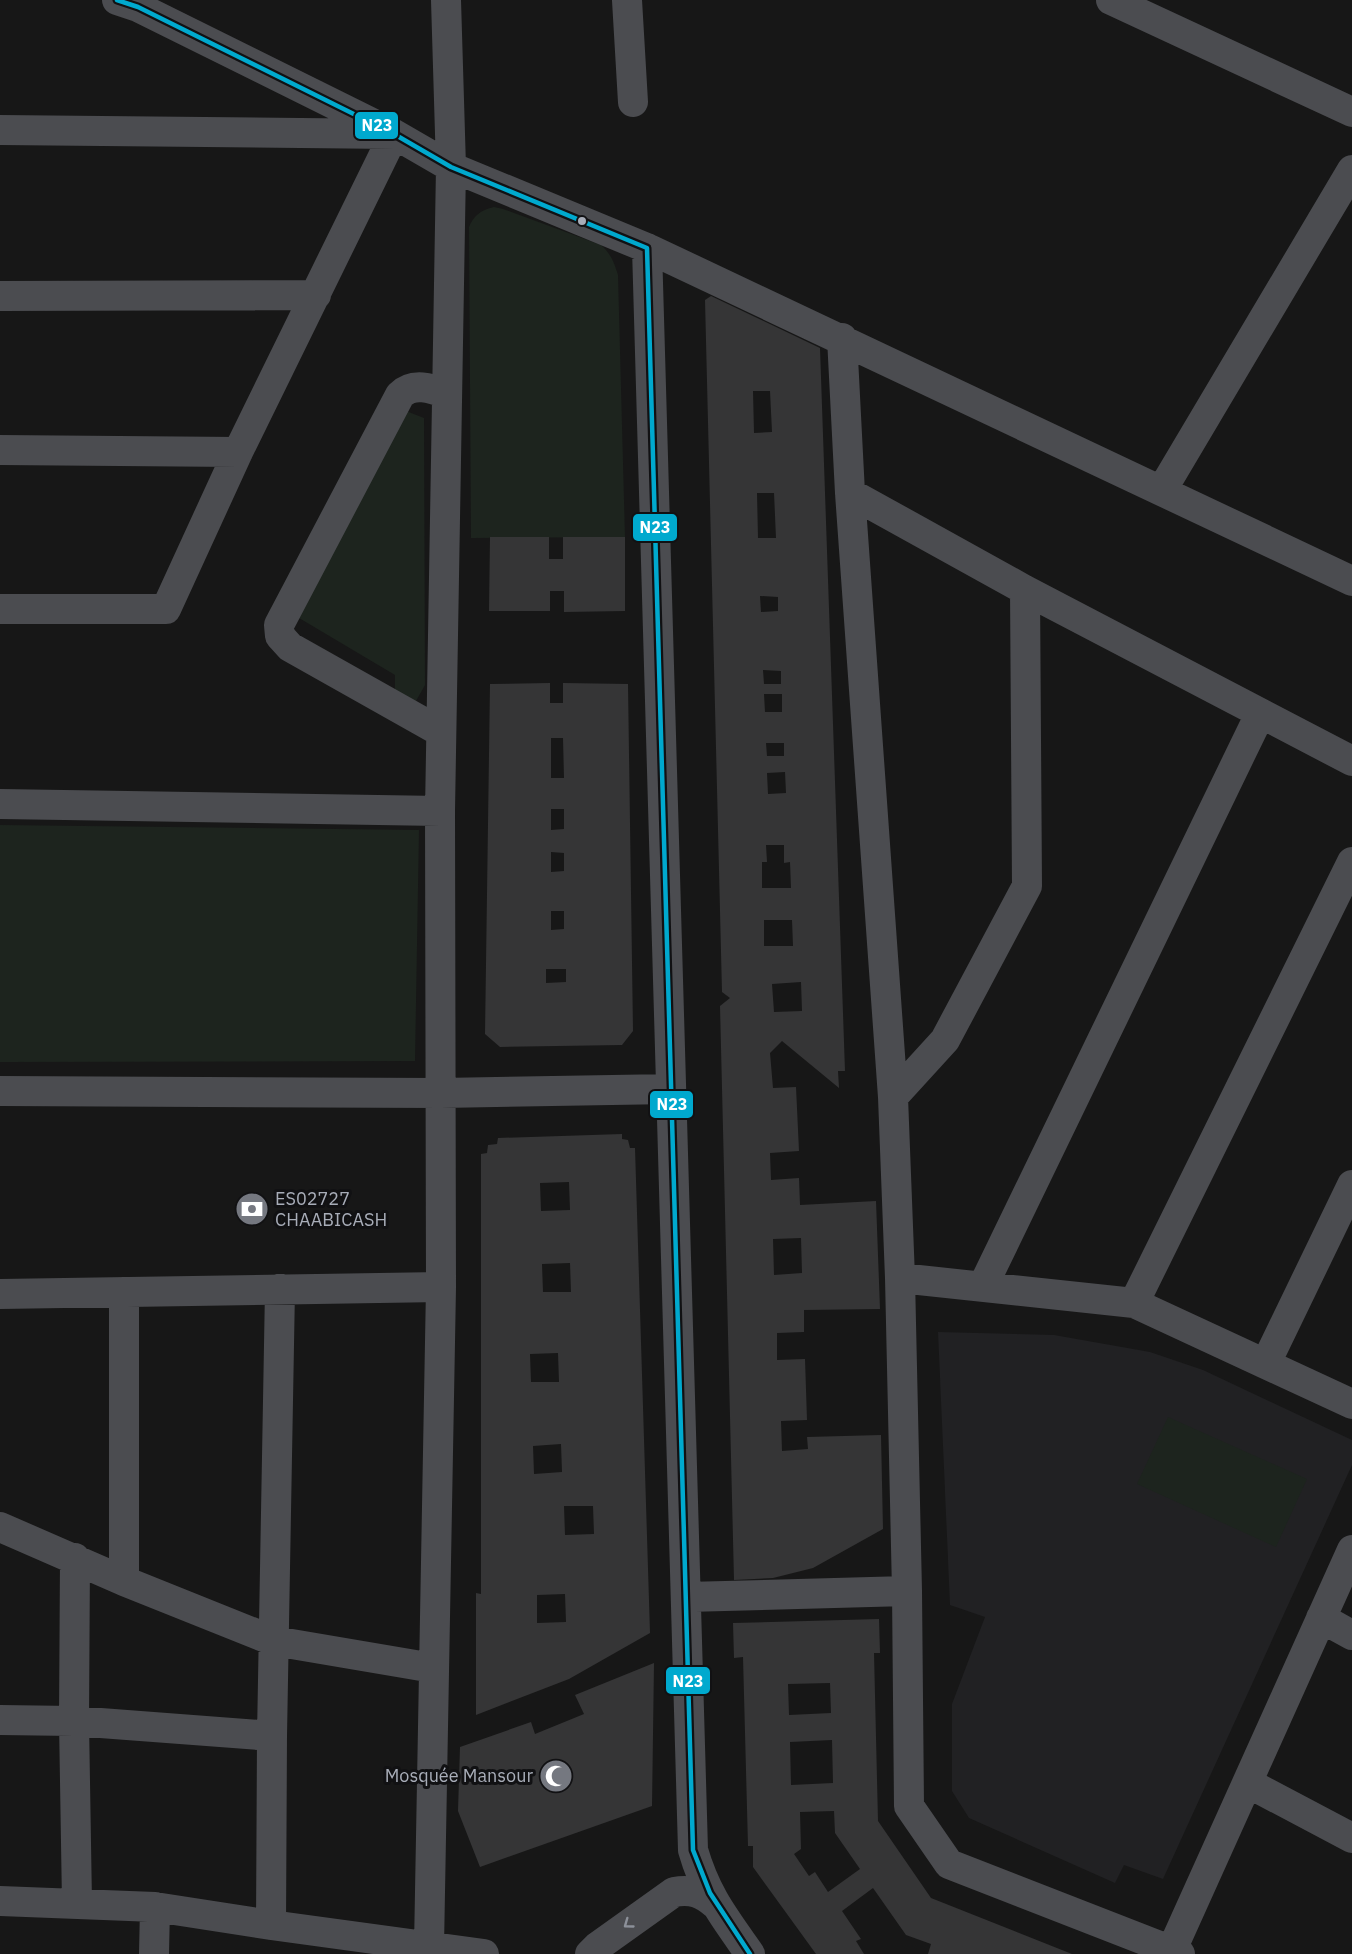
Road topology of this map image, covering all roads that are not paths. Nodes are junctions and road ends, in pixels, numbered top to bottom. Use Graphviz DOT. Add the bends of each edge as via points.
graph roads {
  1 [pos="117,0"];
  2 [pos="446,0"];
  3 [pos="627,0"];
  4 [pos="1117,1"];
  5 [pos="633,102"];
  6 [pos="1352,112"];
  7 [pos="0,130"];
  8 [pos="394,134"];
  9 [pos="451,167"];
  10 [pos="1352,170"];
  11 [pos="647,248"];
  12 [pos="316,295"];
  13 [pos="0,296"];
  14 [pos="842,338"];
  15 [pos="447,394"];
  16 [pos="0,450"];
  17 [pos="238,452"];
  18 [pos="1162,490"];
  19 [pos="850,493"];
  20 [pos="1352,581"];
  21 [pos="1026,590"];
  22 [pos="0,609"];
  23 [pos="1260,714"];
  24 [pos="441,732"];
  25 [pos="1352,761"];
  26 [pos="0,804"];
  27 [pos="440,811"];
  28 [pos="1352,862"];
  29 [pos="671,1089"];
  30 [pos="0,1091"];
  31 [pos="441,1092"];
  32 [pos="893,1098"];
  33 [pos="1352,1185"];
  34 [pos="900,1278"];
  35 [pos="983,1286"];
  36 [pos="441,1287"];
  37 [pos="280,1289"];
  38 [pos="124,1292"];
  39 [pos="0,1294"];
  40 [pos="1134,1303"];
  41 [pos="1266,1363"];
  42 [pos="1352,1404"];
  43 [pos="0,1527"];
  44 [pos="1352,1550"];
  45 [pos="75,1558"];
  46 [pos="124,1581"];
  47 [pos="907,1591"];
  48 [pos="686,1597"];
  49 [pos="1321,1618"];
  50 [pos="1352,1635"];
  51 [pos="274,1641"];
  52 [pos="433,1668"];
  53 [pos="0,1720"];
  54 [pos="74,1721"];
  55 [pos="272,1736"];
  56 [pos="1248,1783"];
  57 [pos="1352,1838"];
  58 [pos="693,1850"];
  59 [pos="665,1898"];
  60 [pos="0,1901"];
  61 [pos="77,1904"];
  62 [pos="715,1904"];
  63 [pos="155,1907"];
  64 [pos="271,1925"];
  65 [pos="429,1947"];
  66 [pos="590,1952"];
  67 [pos="1174,1953"];
  68 [pos="154,1954"];
  69 [pos="484,1954"];
  70 [pos="750,1954"];
  1 -- 8 [label="street"];
  2 -- 9 [label="street"];
  3 -- 5 [label="street"];
  4 -- 6 [label="street"];
  7 -- 8 [label="street"];
  8 -- 9 [label="street"];
  8 -- 12 [label="street"];
  9 -- 11 [label="street"];
  9 -- 15 [label="street"];
  10 -- 18 [label="street"];
  11 -- 14 [label="street"];
  11 -- 29 [label="street"];
  12 -- 13 [label="street"];
  12 -- 17 [label="street"];
  14 -- 18 [label="street"];
  14 -- 19 [label="street"];
  15 -- 24 [label="street"];
  15 -- 24 [label="street" via="421,387 406,389 400,395 279,626 280,636 290,647"];
  16 -- 17 [label="street"];
  17 -- 22 [label="street" via="166,609"];
  18 -- 20 [label="street"];
  19 -- 21 [label="street"];
  19 -- 32 [label="street"];
  21 -- 23 [label="street"];
  21 -- 32 [label="street" via="1028,886 945,1040"];
  23 -- 25 [label="street"];
  23 -- 35 [label="street"];
  24 -- 27 [label="street"];
  26 -- 27 [label="street"];
  27 -- 31 [label="street"];
  28 -- 40 [label="street"];
  29 -- 31 [label="street"];
  29 -- 48 [label="street"];
  30 -- 31 [label="street"];
  31 -- 36 [label="street"];
  32 -- 34 [label="street"];
  33 -- 41 [label="street"];
  34 -- 35 [label="street"];
  34 -- 47 [label="street"];
  35 -- 40 [label="street"];
  36 -- 37 [label="street"];
  36 -- 52 [label="street"];
  37 -- 38 [label="street"];
  37 -- 51 [label="street"];
  38 -- 39 [label="street"];
  38 -- 46 [label="street"];
  40 -- 41 [label="street"];
  41 -- 42 [label="street"];
  43 -- 45 [label="street"];
  44 -- 49 [label="street"];
  45 -- 46 [label="street"];
  45 -- 54 [label="street"];
  46 -- 51 [label="street"];
  47 -- 48 [label="street"];
  47 -- 67 [label="street" via="909,1806 949,1864"];
  48 -- 58 [label="street"];
  49 -- 50 [label="street"];
  49 -- 56 [label="street"];
  51 -- 52 [label="street"];
  51 -- 55 [label="street"];
  52 -- 65 [label="street"];
  53 -- 54 [label="street"];
  54 -- 55 [label="street"];
  54 -- 61 [label="street"];
  55 -- 64 [label="street"];
  56 -- 57 [label="street"];
  56 -- 67 [label="street"];
  58 -- 59 [label="street" via="681,1881"];
  58 -- 62 [label="street"];
  59 -- 62 [label="street" via="686,1890"];
  59 -- 66 [label="street, one-way"];
  60 -- 61 [label="street"];
  61 -- 63 [label="street"];
  62 -- 70 [label="street"];
  63 -- 64 [label="street"];
  63 -- 68 [label="street"];
  64 -- 65 [label="street"];
  65 -- 69 [label="street"];
}
